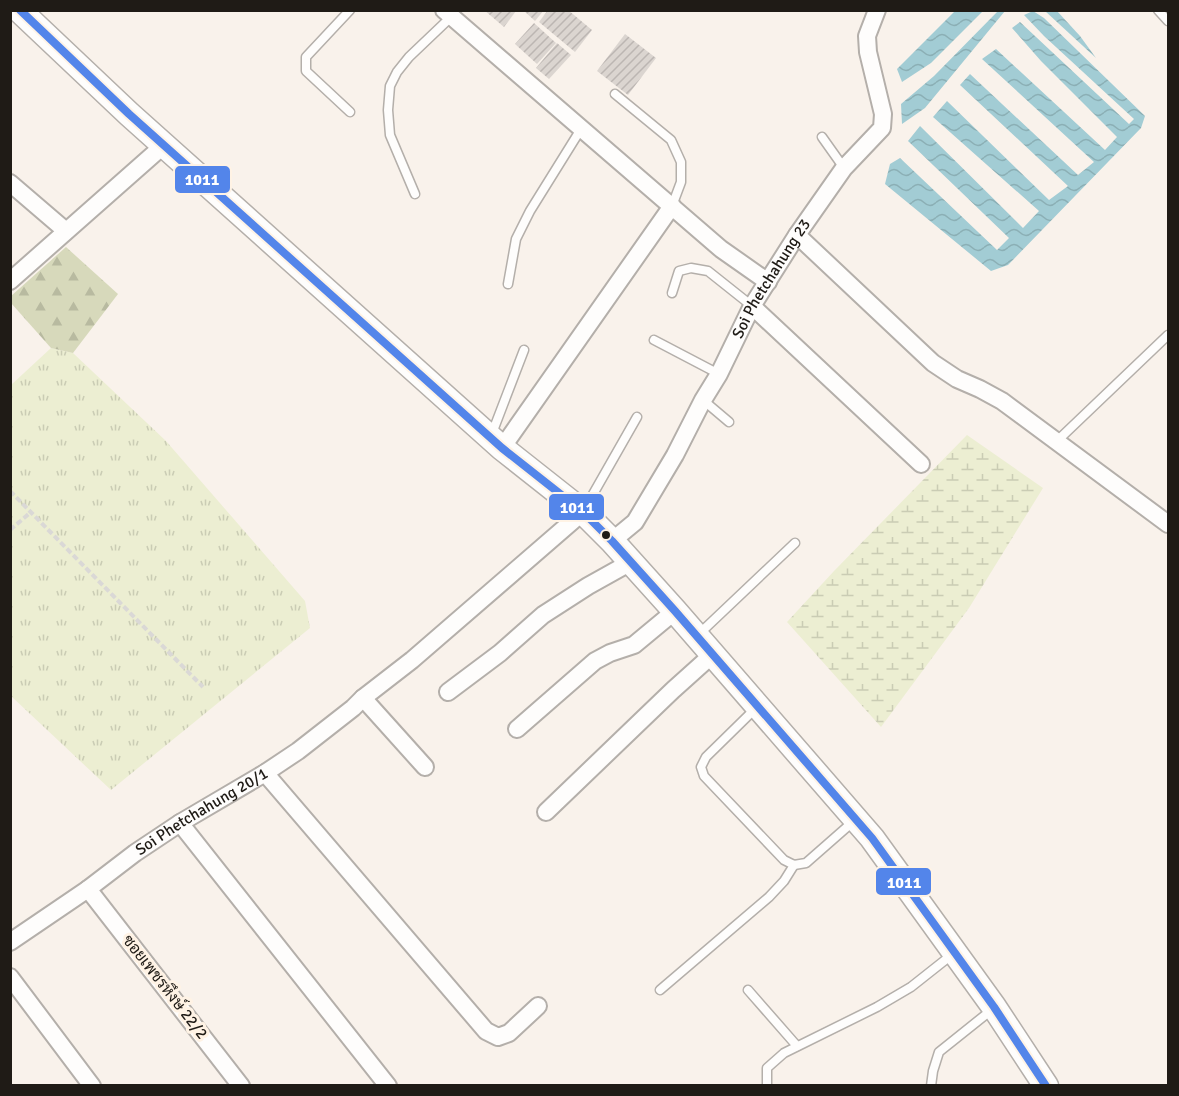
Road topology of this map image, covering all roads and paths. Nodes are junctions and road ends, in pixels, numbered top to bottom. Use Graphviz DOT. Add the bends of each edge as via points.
graph roads {
  1 [pos="350,10"];
  2 [pos="877,10"];
  3 [pos="1158,10"];
  4 [pos="23,12"];
  5 [pos="447,14"];
  6 [pos="1168,21"];
  7 [pos="615,94"];
  8 [pos="350,112"];
  9 [pos="582,129"];
  10 [pos="822,137"];
  11 [pos="164,144"];
  12 [pos="844,168"];
  13 [pos="10,183"];
  14 [pos="415,194"];
  15 [pos="672,206"];
  16 [pos="66,231"];
  17 [pos="797,235"];
  18 [pos="10,281"];
  19 [pos="768,282"];
  20 [pos="507,284"];
  21 [pos="672,293"];
  22 [pos="752,306"];
  23 [pos="1168,335"];
  24 [pos="654,340"];
  25 [pos="524,350"];
  26 [pos="719,374"];
  27 [pos="703,400"];
  28 [pos="637,417"];
  29 [pos="729,422"];
  30 [pos="1057,441"];
  31 [pos="496,443"];
  32 [pos="921,464"];
  33 [pos="10,491"];
  34 [pos="31,512"];
  35 [pos="583,512"];
  36 [pos="1168,525"];
  37 [pos="10,530"];
  38 [pos="612,541"];
  39 [pos="795,543"];
  40 [pos="631,562"];
  41 [pos="675,611"];
  42 [pos="696,636"];
  43 [pos="712,656"];
  44 [pos="203,687"];
  45 [pos="448,692"];
  46 [pos="363,698"];
  47 [pos="757,706"];
  48 [pos="517,729"];
  49 [pos="425,767"];
  50 [pos="265,773"];
  51 [pos="546,812"];
  52 [pos="856,820"];
  53 [pos="180,823"];
  54 [pos="794,865"];
  55 [pos="88,889"];
  56 [pos="10,942"];
  57 [pos="955,953"];
  58 [pos="10,977"];
  59 [pos="660,990"];
  60 [pos="748,990"];
  61 [pos="538,1006"];
  62 [pos="994,1007"];
  63 [pos="797,1046"];
  64 [pos="92,1086"];
  65 [pos="241,1086"];
  66 [pos="387,1086"];
  67 [pos="767,1086"];
  68 [pos="931,1086"];
  69 [pos="1046,1086"];
  1 -- 8 [label="lane" via="306,57 306,71"];
  2 -- 12 [label="street, Soi Phetchahung 23" via="867,36 883,114 882,128"];
  3 -- 6 [label="lane"];
  4 -- 11 [label="main road"];
  5 -- 9 [label="street"];
  5 -- 14 [label="lane" via="397,72 390,86 390,135"];
  7 -- 15 [label="lane" via="671,140 681,162 681,182"];
  9 -- 15 [label="street"];
  9 -- 20 [label="lane" via="516,239"];
  10 -- 12 [label="lane"];
  11 -- 16 [label="street"];
  11 -- 31 [label="main road"];
  12 -- 17 [label="street, Soi Phetchahung 23"];
  13 -- 16 [label="street"];
  15 -- 19 [label="street" via="721,249"];
  15 -- 31 [label="street"];
  16 -- 18 [label="street"];
  17 -- 19 [label="street, Soi Phetchahung 23"];
  17 -- 30 [label="street" via="933,363 1002,401"];
  19 -- 22 [label="street, Soi Phetchahung 23"];
  21 -- 22 [label="lane" via="680,271 691,268 708,271"];
  22 -- 26 [label="street, Soi Phetchahung 23"];
  22 -- 32 [label="street"];
  23 -- 30 [label="lane"];
  24 -- 26 [label="lane"];
  25 -- 31 [label="lane"];
  26 -- 27 [label="street, Soi Phetchahung 23"];
  27 -- 29 [label="lane"];
  27 -- 38 [label="street, Soi Phetchahung 23" via="635,522"];
  28 -- 35 [label="lane"];
  30 -- 36 [label="street"];
  31 -- 35 [label="main road"];
  33 -- 34 [label="path"];
  34 -- 37 [label="path"];
  34 -- 44 [label="path"];
  35 -- 38 [label="main road"];
  35 -- 46 [label="street, Soi Phetchahung 20/1"];
  38 -- 40 [label="main road"];
  39 -- 42 [label="lane"];
  40 -- 41 [label="main road"];
  40 -- 45 [label="street" via="543,615"];
  41 -- 42 [label="main road"];
  41 -- 48 [label="street" via="634,645 595,661"];
  42 -- 43 [label="main road"];
  43 -- 47 [label="main road"];
  43 -- 51 [label="street"];
  46 -- 49 [label="street"];
  46 -- 50 [label="street, Soi Phetchahung 20/1"];
  47 -- 52 [label="main road"];
  47 -- 54 [label="lane" via="706,757 701,767 704,776 784,861"];
  50 -- 53 [label="street, Soi Phetchahung 20/1"];
  50 -- 61 [label="street" via="486,1031 498,1037 509,1033"];
  52 -- 54 [label="lane" via="806,863"];
  52 -- 57 [label="main road"];
  53 -- 55 [label="street, Soi Phetchahung 20/1"];
  53 -- 66 [label="street"];
  54 -- 59 [label="lane" via="769,897"];
  55 -- 56 [label="street, Soi Phetchahung 20/1"];
  55 -- 65 [label="street, ซอยเพชรหึงษ์ 22/2"];
  57 -- 62 [label="main road"];
  57 -- 63 [label="lane" via="911,987"];
  58 -- 64 [label="street"];
  60 -- 63 [label="lane"];
  62 -- 68 [label="lane" via="939,1052"];
  62 -- 69 [label="main road"];
  63 -- 67 [label="lane" via="767,1068"];
}
